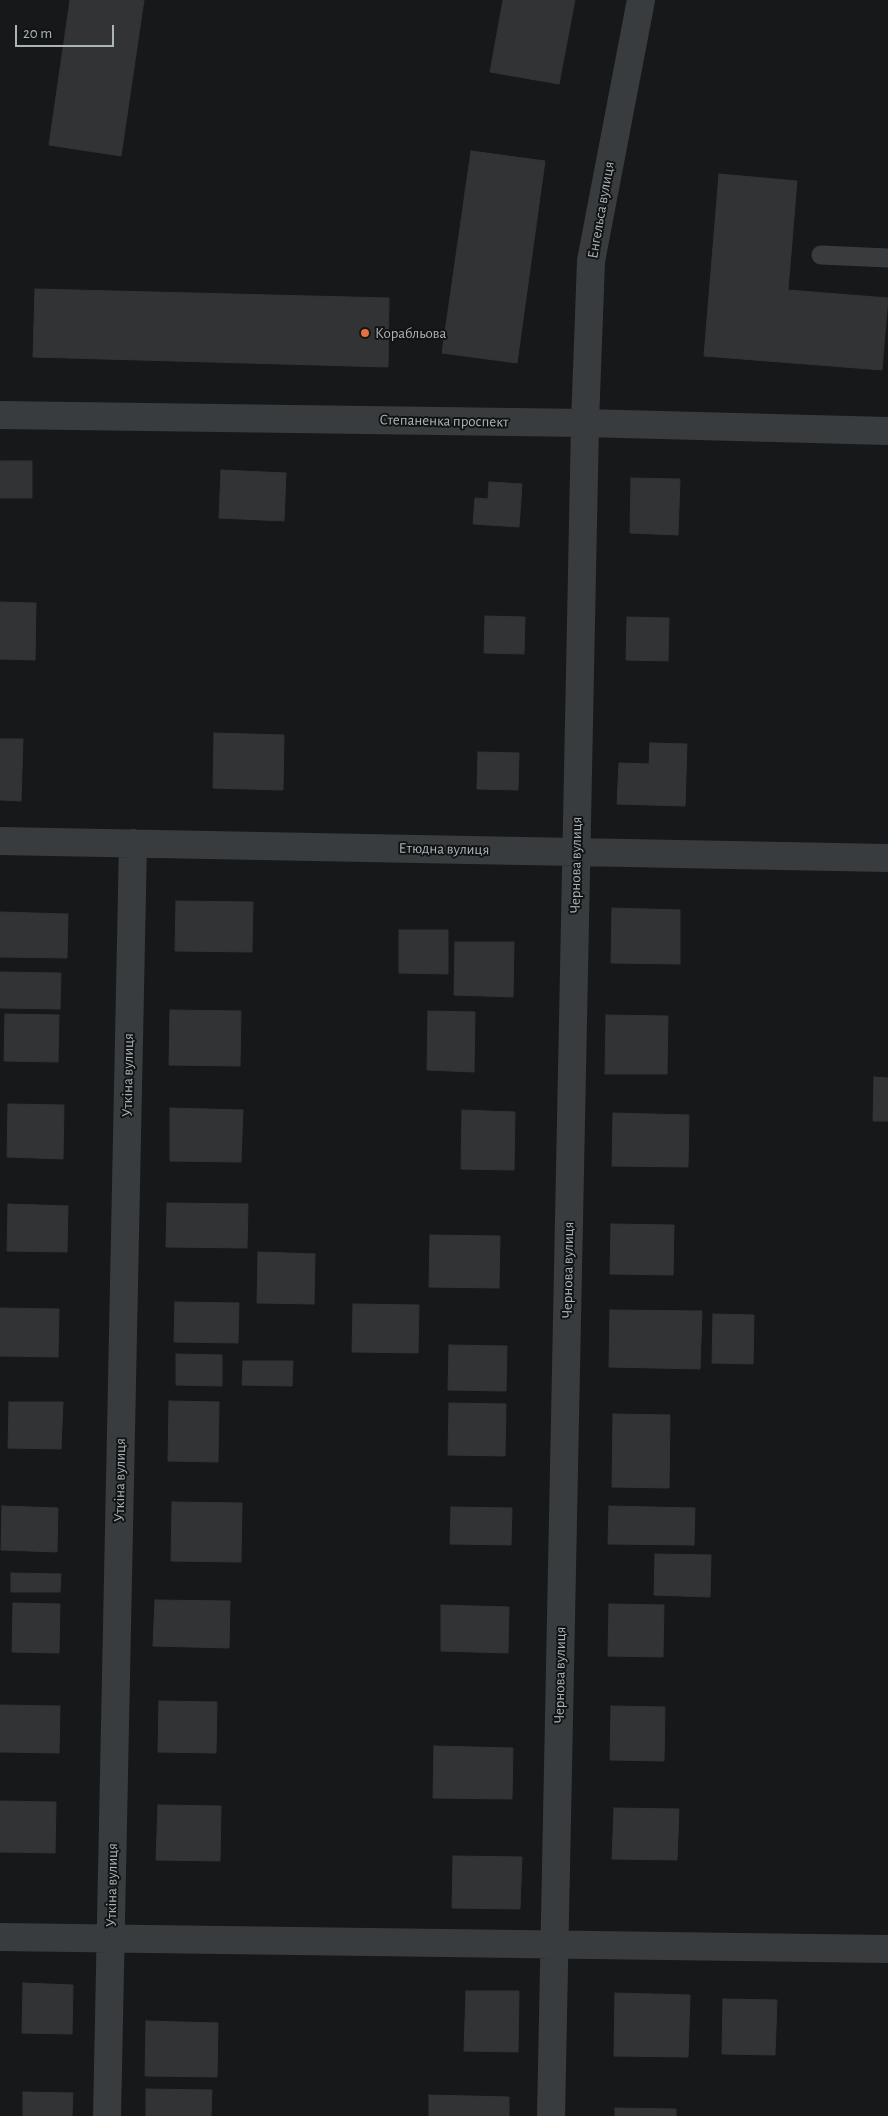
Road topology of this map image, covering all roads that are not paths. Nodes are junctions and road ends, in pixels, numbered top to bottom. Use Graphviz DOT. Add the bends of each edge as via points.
graph roads {
  1 [pos="641,0"];
  2 [pos="820,255"];
  3 [pos="888,258"];
  4 [pos="0,415"];
  5 [pos="585,423"];
  6 [pos="888,431"];
  7 [pos="0,841"];
  8 [pos="133,843"];
  9 [pos="577,852"];
  10 [pos="888,858"];
  11 [pos="0,1937"];
  12 [pos="111,1939"];
  13 [pos="554,1945"];
  14 [pos="888,1949"];
  15 [pos="107,2116"];
  16 [pos="551,2116"];
  1 -- 5 [label="street, Енгельса вулиця" via="592,261"];
  2 -- 3 [label="lane"];
  4 -- 5 [label="street, Степаненка проспект"];
  5 -- 6 [label="street, Степаненка проспект"];
  5 -- 9 [label="street, Чернова вулиця"];
  7 -- 8 [label="street, Етюдна вулиця"];
  8 -- 9 [label="street, Етюдна вулиця"];
  8 -- 12 [label="street, Уткіна вулиця"];
  9 -- 10 [label="street, Етюдна вулиця"];
  9 -- 13 [label="street, Чернова вулиця"];
  11 -- 12 [label="street"];
  12 -- 13 [label="street"];
  12 -- 15 [label="street, Уткіна вулиця"];
  13 -- 14 [label="street"];
  13 -- 16 [label="street, Чернова вулиця"];
}
